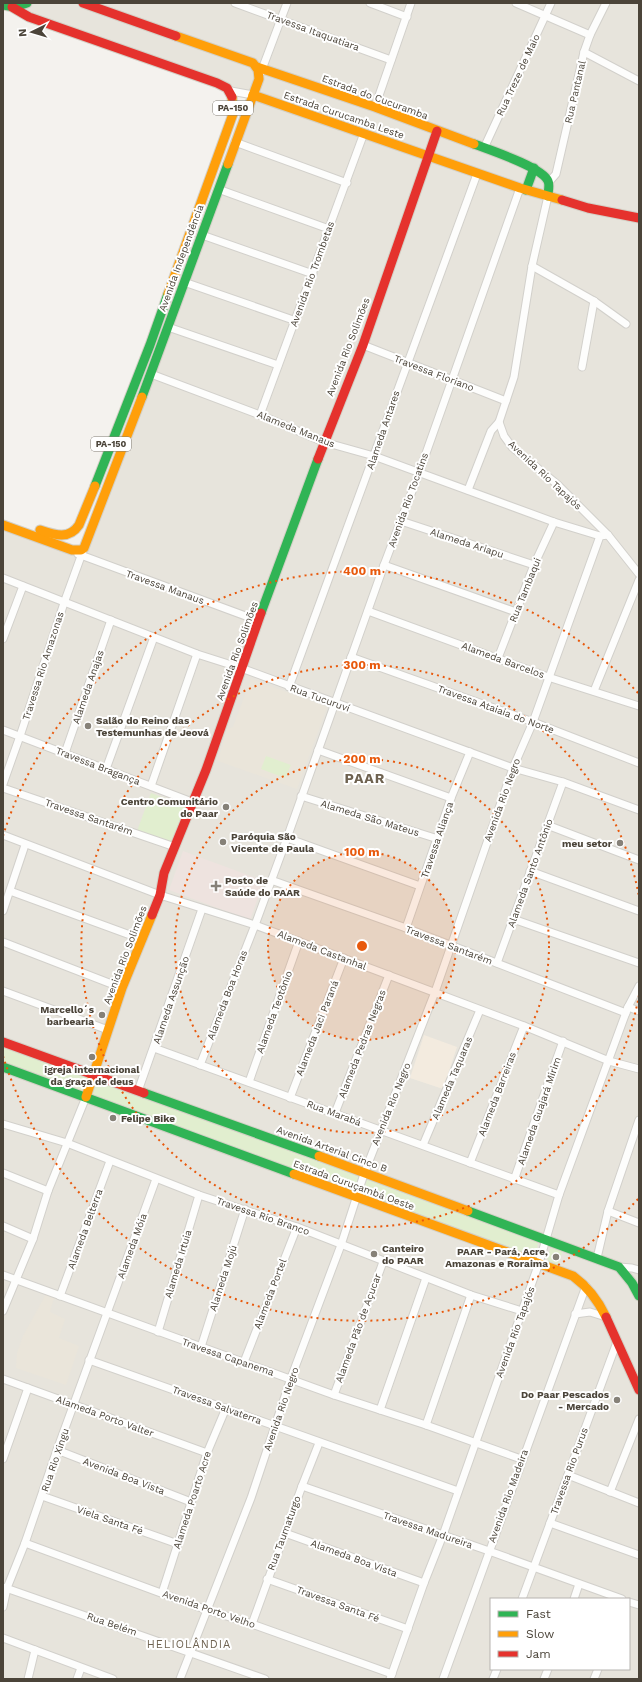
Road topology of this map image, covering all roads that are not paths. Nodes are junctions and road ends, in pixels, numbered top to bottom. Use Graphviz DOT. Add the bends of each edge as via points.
graph roads {
  1 [pos="27,3"];
  2 [pos="83,3"];
  3 [pos="235,3"];
  4 [pos="287,3"];
  5 [pos="370,3"];
  6 [pos="411,3"];
  7 [pos="516,3"];
  8 [pos="551,3"];
  9 [pos="606,3"];
  10 [pos="6,6"];
  11 [pos="546,15"];
  12 [pos="407,17"];
  13 [pos="281,19"];
  14 [pos="590,35"];
  15 [pos="584,52"];
  16 [pos="391,60"];
  17 [pos="260,68"];
  18 [pos="639,81"];
  19 [pos="231,91"];
  20 [pos="253,95"];
  21 [pos="375,107"];
  22 [pos="437,132"];
  23 [pos="364,133"];
  24 [pos="235,142"];
  25 [pos="484,148"];
  26 [pos="429,155"];
  27 [pos="534,168"];
  28 [pos="477,174"];
  29 [pos="549,182"];
  30 [pos="346,183"];
  31 [pos="218,189"];
  32 [pos="523,189"];
  33 [pos="548,196"];
  34 [pos="639,218"];
  35 [pos="329,229"];
  36 [pos="202,236"];
  37 [pos="532,266"];
  38 [pos="313,274"];
  39 [pos="184,282"];
  40 [pos="594,301"];
  41 [pos="296,321"];
  42 [pos="626,324"];
  43 [pos="168,327"];
  44 [pos="150,345"];
  45 [pos="363,345"];
  46 [pos="406,363"];
  47 [pos="278,365"];
  48 [pos="582,367"];
  49 [pos="151,374"];
  50 [pos="452,379"];
  51 [pos="506,401"];
  52 [pos="260,415"];
  53 [pos="499,422"];
  54 [pos="324,442"];
  55 [pos="374,456"];
  56 [pos="419,473"];
  57 [pos="468,490"];
  58 [pos="3,517"];
  59 [pos="401,521"];
  60 [pos="554,522"];
  61 [pos="3,525"];
  62 [pos="604,536"];
  63 [pos="82,552"];
  64 [pos="534,565"];
  65 [pos="384,566"];
  66 [pos="639,574"];
  67 [pos="3,578"];
  68 [pos="639,580"];
  69 [pos="23,586"];
  70 [pos="64,603"];
  71 [pos="368,611"];
  72 [pos="516,612"];
  73 [pos="111,620"];
  74 [pos="259,621"];
  75 [pos="154,637"];
  76 [pos="3,639"];
  77 [pos="197,654"];
  78 [pos="351,657"];
  79 [pos="498,658"];
  80 [pos="241,668"];
  81 [pos="548,677"];
  82 [pos="289,687"];
  83 [pos="594,691"];
  84 [pos="335,704"];
  85 [pos="639,706"];
  86 [pos="533,722"];
  87 [pos="3,730"];
  88 [pos="20,736"];
  89 [pos="318,750"];
  90 [pos="470,752"];
  91 [pos="65,753"];
  92 [pos="639,763"];
  93 [pos="512,768"];
  94 [pos="106,769"];
  95 [pos="563,782"];
  96 [pos="3,784"];
  97 [pos="151,786"];
  98 [pos="3,788"];
  99 [pos="301,796"];
  100 [pos="451,798"];
  101 [pos="192,802"];
  102 [pos="639,810"];
  103 [pos="547,825"];
  104 [pos="3,836"];
  105 [pos="287,838"];
  106 [pos="438,839"];
  107 [pos="25,845"];
  108 [pos="175,846"];
  109 [pos="639,860"];
  110 [pos="530,871"];
  111 [pos="271,880"];
  112 [pos="420,886"];
  113 [pos="10,892"];
  114 [pos="160,895"];
  115 [pos="202,909"];
  116 [pos="3,911"];
  117 [pos="639,911"];
  118 [pos="513,919"];
  119 [pos="255,925"];
  120 [pos="406,928"];
  121 [pos="141,940"];
  122 [pos="299,941"];
  123 [pos="3,942"];
  124 [pos="452,946"];
  125 [pos="344,958"];
  126 [pos="497,963"];
  127 [pos="639,964"];
  128 [pos="389,975"];
  129 [pos="639,986"];
  130 [pos="122,988"];
  131 [pos="3,991"];
  132 [pos="435,992"];
  133 [pos="480,1010"];
  134 [pos="627,1010"];
  135 [pos="639,1011"];
  136 [pos="524,1026"];
  137 [pos="108,1030"];
  138 [pos="563,1041"];
  139 [pos="3,1042"];
  140 [pos="154,1048"];
  141 [pos="609,1061"];
  142 [pos="200,1065"];
  143 [pos="3,1067"];
  144 [pos="639,1069"];
  145 [pos="94,1075"];
  146 [pos="248,1082"];
  147 [pos="138,1091"];
  148 [pos="86,1097"];
  149 [pos="290,1098"];
  150 [pos="335,1113"];
  151 [pos="639,1120"];
  152 [pos="3,1124"];
  153 [pos="380,1130"];
  154 [pos="67,1143"];
  155 [pos="423,1145"];
  156 [pos="110,1160"];
  157 [pos="470,1163"];
  158 [pos="364,1172"];
  159 [pos="3,1173"];
  160 [pos="156,1179"];
  161 [pos="514,1180"];
  162 [pos="48,1191"];
  163 [pos="199,1195"];
  164 [pos="560,1195"];
  165 [pos="356,1198"];
  166 [pos="245,1209"];
  167 [pos="608,1211"];
  168 [pos="639,1223"];
  169 [pos="3,1226"];
  170 [pos="297,1226"];
  171 [pos="33,1239"];
  172 [pos="545,1240"];
  173 [pos="341,1245"];
  174 [pos="597,1258"];
  175 [pos="383,1262"];
  176 [pos="539,1264"];
  177 [pos="619,1266"];
  178 [pos="639,1270"];
  179 [pos="3,1275"];
  180 [pos="426,1278"];
  181 [pos="16,1280"];
  182 [pos="586,1286"];
  183 [pos="471,1295"];
  184 [pos="60,1296"];
  185 [pos="639,1296"];
  186 [pos="522,1310"];
  187 [pos="3,1311"];
  188 [pos="108,1314"];
  189 [pos="575,1314"];
  190 [pos="606,1317"];
  191 [pos="158,1332"];
  192 [pos="617,1342"];
  193 [pos="201,1347"];
  194 [pos="89,1360"];
  195 [pos="244,1362"];
  196 [pos="291,1378"];
  197 [pos="3,1379"];
  198 [pos="28,1388"];
  199 [pos="639,1390"];
  200 [pos="334,1395"];
  201 [pos="74,1405"];
  202 [pos="226,1408"];
  203 [pos="380,1410"];
  204 [pos="639,1419"];
  205 [pos="426,1425"];
  206 [pos="275,1426"];
  207 [pos="636,1436"];
  208 [pos="319,1443"];
  209 [pos="476,1443"];
  210 [pos="57,1450"];
  211 [pos="207,1453"];
  212 [pos="3,1459"];
  213 [pos="522,1459"];
  214 [pos="568,1475"];
  215 [pos="302,1486"];
  216 [pos="458,1491"];
  217 [pos="610,1492"];
  218 [pos="42,1496"];
  219 [pos="191,1502"];
  220 [pos="639,1503"];
  221 [pos="550,1523"];
  222 [pos="285,1533"];
  223 [pos="443,1535"];
  224 [pos="26,1543"];
  225 [pos="178,1544"];
  226 [pos="489,1551"];
  227 [pos="639,1555"];
  228 [pos="534,1567"];
  229 [pos="268,1579"];
  230 [pos="424,1583"];
  231 [pos="580,1584"];
  232 [pos="5,1587"];
  233 [pos="162,1593"];
  234 [pos="522,1598"];
  235 [pos="574,1598"];
  236 [pos="619,1598"];
  237 [pos="3,1607"];
  238 [pos="207,1610"];
  239 [pos="252,1624"];
  240 [pos="408,1630"];
  241 [pos="3,1638"];
  242 [pos="35,1650"];
  243 [pos="190,1651"];
  244 [pos="81,1668"];
  245 [pos="391,1677"];
  246 [pos="28,1679"];
  247 [pos="77,1679"];
  248 [pos="113,1679"];
  249 [pos="180,1679"];
  250 [pos="265,1679"];
  251 [pos="442,1679"];
  1 -- 10 [label="main road, PA-150" via="19,7"];
  2 -- 17 [label="main road" via="253,63"];
  3 -- 13 [label="street, Travessa Itaquatiara"];
  4 -- 13 [label="street"];
  5 -- 12 [label="street"];
  6 -- 12 [label="street"];
  7 -- 11 [label="street"];
  8 -- 11 [label="street, Rua Treze de Maio"];
  9 -- 14 [label="street, Rua Pantanal"];
  10 -- 19 [label="main road, PA-150" via="29,17 225,86"];
  11 -- 14 [label="street"];
  11 -- 25 [label="street, Rua Treze de Maio"];
  12 -- 16 [label="street"];
  13 -- 16 [label="street, Travessa Itaquatiara"];
  13 -- 17 [label="street"];
  14 -- 15 [label="street, Rua Pantanal"];
  15 -- 18 [label="street"];
  15 -- 29 [label="street, Rua Pantanal" via="556,174"];
  16 -- 21 [label="street"];
  17 -- 20 [label="main road, Avenida Independência / PA-150"];
  17 -- 21 [label="main road, Estrada do Cucuramba"];
  19 -- 20 [label="street"];
  19 -- 44 [label="main road, Avenida Independência / PA-150" via="233,114"];
  20 -- 23 [label="main road, Estrada Curucamba Leste"];
  20 -- 24 [label="main road, Avenida Independência / PA-150"];
  21 -- 22 [label="main road, Estrada do Cucuramba"];
  22 -- 25 [label="main road, Estrada do Cucuramba"];
  22 -- 26 [label="main road, Avenida Rio Solimões"];
  23 -- 26 [label="main road, Estrada Curucamba Leste"];
  23 -- 30 [label="street, Avenida Rio Trombetas"];
  24 -- 30 [label="street"];
  24 -- 31 [label="main road, Avenida Independência / PA-150"];
  25 -- 27 [label="main road"];
  26 -- 28 [label="main road"];
  26 -- 45 [label="main road, Avenida Rio Solimões"];
  27 -- 29 [label="main road"];
  27 -- 32 [label="main road"];
  28 -- 32 [label="main road"];
  28 -- 46 [label="street, Alameda Antares"];
  29 -- 33 [label="main road"];
  30 -- 35 [label="street, Avenida Rio Trombetas"];
  31 -- 35 [label="street"];
  31 -- 36 [label="main road, Avenida Independência / PA-150"];
  32 -- 33 [label="main road"];
  32 -- 50 [label="street, Avenida Rio Tocatins"];
  33 -- 34 [label="main road" via="588,208"];
  33 -- 37 [label="street"];
  35 -- 38 [label="street, Avenida Rio Trombetas"];
  36 -- 38 [label="street"];
  36 -- 39 [label="main road, Avenida Independência / PA-150"];
  37 -- 40 [label="street"];
  37 -- 51 [label="street" via="516,368"];
  38 -- 41 [label="street, Avenida Rio Trombetas"];
  39 -- 41 [label="street"];
  39 -- 43 [label="main road, Avenida Independência / PA-150"];
  40 -- 42 [label="street"];
  40 -- 48 [label="street"];
  41 -- 47 [label="street, Avenida Rio Trombetas"];
  43 -- 47 [label="street"];
  43 -- 49 [label="main road, Avenida Independência / PA-150"];
  44 -- 49 [label="main road" via="148,367"];
  44 -- 58 [label="main road, Avenida Independência / PA-150" via="76,532 66,536 51,534"];
  45 -- 46 [label="street, Travessa Floriano"];
  45 -- 54 [label="main road, Avenida Rio Solimões"];
  46 -- 50 [label="street, Travessa Floriano"];
  46 -- 55 [label="street, Alameda Antares"];
  47 -- 52 [label="street, Avenida Rio Trombetas"];
  49 -- 52 [label="street, Alameda Manaus"];
  49 -- 63 [label="main road, Avenida Independência / PA-150"];
  50 -- 51 [label="street, Travessa Floriano"];
  50 -- 56 [label="street, Avenida Rio Tocatins"];
  51 -- 53 [label="street"];
  52 -- 54 [label="street, Alameda Manaus"];
  53 -- 57 [label="street" via="491,431"];
  53 -- 62 [label="street, Avenida Rio Tapajós" via="504,436 512,446 558,485"];
  54 -- 55 [label="street, Alameda Manaus"];
  54 -- 74 [label="main road, Avenida Rio Solimões"];
  55 -- 56 [label="street, Alameda Manaus"];
  55 -- 82 [label="street, Alameda Antares"];
  56 -- 57 [label="street, Alameda Manaus"];
  56 -- 59 [label="street, Avenida Rio Tocatins"];
  57 -- 60 [label="street, Alameda Manaus"];
  59 -- 64 [label="street, Alameda Ariapu"];
  59 -- 65 [label="street, Avenida Rio Tocatins"];
  60 -- 62 [label="street, Alameda Manaus"];
  60 -- 64 [label="street, Rua Tambaqui"];
  61 -- 63 [label="main road"];
  62 -- 66 [label="street, Avenida Rio Tapajós"];
  62 -- 81 [label="street, Avenida Rio Negro"];
  63 -- 70 [label="street, Travessa Rio Amazonas"];
  63 -- 74 [label="street, Travessa Manaus"];
  64 -- 72 [label="street, Rua Tambaqui"];
  65 -- 71 [label="street, Avenida Rio Tocatins"];
  65 -- 72 [label="street"];
  67 -- 69 [label="street, Rua Tucuruví"];
  68 -- 83 [label="street"];
  69 -- 70 [label="street, Rua Tucuruví"];
  69 -- 76 [label="street"];
  70 -- 73 [label="street, Rua Tucuruví"];
  70 -- 88 [label="street, Travessa Rio Amazonas"];
  71 -- 78 [label="street, Avenida Rio Tocatins"];
  71 -- 79 [label="street, Alameda Barcelos"];
  72 -- 79 [label="street, Rua Tambaqui"];
  73 -- 75 [label="street, Rua Tucuruví"];
  73 -- 91 [label="street, Alameda Anajas"];
  74 -- 80 [label="main road, Avenida Rio Solimões"];
  75 -- 77 [label="street, Rua Tucuruví"];
  75 -- 94 [label="street"];
  77 -- 80 [label="street, Rua Tucuruví"];
  77 -- 97 [label="street"];
  78 -- 84 [label="street, Avenida Rio Tocatins"];
  78 -- 86 [label="street, Travessa Ataiaia do Norte"];
  79 -- 81 [label="street, Alameda Barcelos"];
  80 -- 82 [label="street, Rua Tucuruví"];
  80 -- 101 [label="main road, Avenida Rio Solimões" via="206,770"];
  81 -- 83 [label="street, Alameda Barcelos"];
  81 -- 86 [label="street, Avenida Rio Negro"];
  82 -- 84 [label="street, Rua Tucuruví"];
  83 -- 85 [label="street, Alameda Barcelos"];
  84 -- 89 [label="street, Avenida Rio Tocatins"];
  84 -- 90 [label="street, Rua Tucuruví"];
  86 -- 92 [label="street, Travessa Ataiaia do Norte"];
  86 -- 93 [label="street, Avenida Rio Negro"];
  87 -- 88 [label="street, Travessa Bragança"];
  88 -- 91 [label="street, Travessa Bragança"];
  88 -- 96 [label="street, Travessa Rio Amazonas"];
  89 -- 99 [label="street, Avenida Rio Tocatins"];
  89 -- 100 [label="street"];
  90 -- 93 [label="street, Rua Tucuruví"];
  90 -- 100 [label="street, Travessa Aliança"];
  91 -- 94 [label="street, Travessa Bragança"];
  93 -- 95 [label="street, Rua Tucuruví"];
  93 -- 124 [label="street, Avenida Rio Negro"];
  94 -- 97 [label="street, Travessa Bragança"];
  95 -- 102 [label="street, Rua Tucuruví"];
  95 -- 103 [label="street, Alameda Santo Antônio"];
  97 -- 101 [label="street, Travessa Bragança"];
  98 -- 108 [label="street, Travessa Santarém"];
  99 -- 105 [label="street, Avenida Rio Tocatins"];
  99 -- 106 [label="street, Alameda São Mateus"];
  100 -- 106 [label="street, Travessa Aliança"];
  101 -- 108 [label="main road, Avenida Rio Solimões"];
  103 -- 109 [label="street"];
  103 -- 110 [label="street, Alameda Santo Antônio"];
  104 -- 107 [label="street, Alameda Castanhal"];
  105 -- 111 [label="street, Avenida Rio Tocatins"];
  105 -- 112 [label="street"];
  106 -- 112 [label="street, Travessa Aliança"];
  107 -- 113 [label="street"];
  107 -- 114 [label="street, Alameda Castanhal"];
  108 -- 114 [label="main road, Avenida Rio Solimões" via="164,872"];
  110 -- 117 [label="street"];
  110 -- 118 [label="street, Alameda Santo Antônio"];
  111 -- 119 [label="street, Avenida Rio Tocatins"];
  111 -- 120 [label="street, Travessa Santarém"];
  112 -- 120 [label="street, Travessa Aliança"];
  113 -- 116 [label="street"];
  113 -- 121 [label="street"];
  114 -- 115 [label="street, Alameda Castanhal"];
  114 -- 121 [label="main road, Avenida Rio Solimões"];
  115 -- 119 [label="street, Alameda Castanhal"];
  115 -- 140 [label="street, Alameda Assunção"];
  118 -- 126 [label="street, Alameda Santo Antônio"];
  118 -- 127 [label="street"];
  119 -- 122 [label="street, Alameda Castanhal"];
  119 -- 142 [label="street, Alameda Boa Horas"];
  120 -- 124 [label="street, Travessa Santarém"];
  121 -- 130 [label="main road, Avenida Rio Solimões"];
  122 -- 125 [label="street, Alameda Castanhal"];
  122 -- 146 [label="street, Alameda Teotônio"];
  123 -- 130 [label="street"];
  124 -- 126 [label="street, Travessa Santarém"];
  124 -- 132 [label="street, Avenida Rio Negro"];
  125 -- 128 [label="street, Alameda Castanhal"];
  125 -- 149 [label="street, Alameda Jaci Paraná"];
  126 -- 134 [label="street, Travessa Santarém"];
  128 -- 132 [label="street, Alameda Castanhal"];
  128 -- 150 [label="street, Alameda Pedras Negras"];
  129 -- 134 [label="street, Avenida Rio Tapajós"];
  130 -- 137 [label="main road, Avenida Rio Solimões"];
  131 -- 137 [label="street"];
  132 -- 133 [label="street, Alameda Castanhal"];
  132 -- 153 [label="street, Avenida Rio Negro"];
  133 -- 136 [label="street, Alameda Castanhal"];
  133 -- 155 [label="street, Alameda Taquaras"];
  134 -- 135 [label="street, Travessa Santarém"];
  134 -- 141 [label="street, Avenida Rio Tapajós"];
  136 -- 138 [label="street, Alameda Castanhal"];
  136 -- 157 [label="street, Alameda Barreiras"];
  137 -- 145 [label="main road, Avenida Rio Solimões"];
  138 -- 141 [label="street, Alameda Castanhal"];
  138 -- 161 [label="street, Alameda Guajará Mirim"];
  139 -- 145 [label="main road, Avenida Arterial Cinco B"];
  140 -- 142 [label="street, Rua Marabá"];
  140 -- 147 [label="street, Alameda Assunção"];
  141 -- 144 [label="street, Alameda Castanhal"];
  141 -- 164 [label="street, Avenida Rio Tapajós"];
  142 -- 146 [label="street, Rua Marabá"];
  143 -- 148 [label="main road, Estrada Curuçambá Oeste"];
  145 -- 147 [label="main road, Avenida Arterial Cinco B"];
  145 -- 148 [label="main road, Avenida Rio Solimões"];
  146 -- 149 [label="street, Rua Marabá"];
  147 -- 158 [label="main road, Avenida Arterial Cinco B"];
  148 -- 154 [label="street, Avenida Rio Solimões"];
  148 -- 165 [label="main road, Estrada Curuçambá Oeste"];
  149 -- 150 [label="street, Rua Marabá"];
  150 -- 153 [label="street, Rua Marabá"];
  151 -- 167 [label="street"];
  152 -- 154 [label="street, Travessa Rio Branco"];
  153 -- 155 [label="street, Rua Marabá"];
  153 -- 158 [label="street, Avenida Rio Negro"];
  154 -- 156 [label="street, Travessa Rio Branco"];
  154 -- 162 [label="street, Avenida Rio Solimões"];
  155 -- 157 [label="street, Rua Marabá"];
  156 -- 160 [label="street, Travessa Rio Branco"];
  156 -- 184 [label="street, Alameda Belterra"];
  157 -- 161 [label="street, Rua Marabá"];
  158 -- 165 [label="street, Avenida Rio Negro"];
  158 -- 172 [label="main road, Avenida Arterial Cinco B"];
  159 -- 162 [label="street"];
  160 -- 163 [label="street, Travessa Rio Branco"];
  160 -- 188 [label="street, Alameda Móia"];
  161 -- 164 [label="street, Rua Marabá"];
  162 -- 171 [label="street, Avenida Rio Solimões"];
  163 -- 166 [label="street, Travessa Rio Branco"];
  163 -- 191 [label="street, Alameda Irtuia"];
  164 -- 172 [label="street, Avenida Rio Tapajós"];
  165 -- 173 [label="street, Avenida Rio Negro"];
  165 -- 176 [label="main road, Estrada Curuçambá Oeste"];
  166 -- 170 [label="street, Travessa Rio Branco"];
  166 -- 193 [label="street, Alameda Mojú"];
  167 -- 168 [label="street"];
  167 -- 174 [label="street"];
  169 -- 171 [label="street"];
  170 -- 173 [label="street, Travessa Rio Branco"];
  170 -- 195 [label="street, Alameda Portel"];
  171 -- 181 [label="street, Avenida Rio Solimões"];
  172 -- 174 [label="main road, Avenida Arterial Cinco B"];
  172 -- 176 [label="street, Avenida Rio Tapajós"];
  173 -- 175 [label="street, Travessa Rio Branco"];
  173 -- 196 [label="street, Avenida Rio Negro"];
  174 -- 177 [label="main road, Avenida Arterial Cinco B"];
  175 -- 180 [label="street, Travessa Rio Branco"];
  175 -- 200 [label="street, Alameda Pão de Açucar"];
  176 -- 182 [label="main road, Estrada Curuçambá Oeste" via="573,1276"];
  176 -- 186 [label="street, Avenida Rio Tapajós"];
  177 -- 178 [label="street"];
  177 -- 185 [label="main road"];
  179 -- 181 [label="street, Travessa Capanema"];
  180 -- 183 [label="street, Travessa Rio Branco"];
  180 -- 203 [label="street"];
  181 -- 184 [label="street, Travessa Capanema"];
  181 -- 187 [label="street, Avenida Rio Solimões"];
  182 -- 189 [label="street, Avenida Rio Madeira"];
  182 -- 190 [label="main road, Estrada Curuçambá Oeste" via="600,1304"];
  183 -- 186 [label="street, Travessa Rio Branco"];
  183 -- 205 [label="street"];
  184 -- 188 [label="street, Travessa Capanema"];
  186 -- 209 [label="street, Avenida Rio Tapajós"];
  188 -- 191 [label="street, Travessa Capanema"];
  188 -- 194 [label="street, Rua Rio Xingu"];
  189 -- 190 [label="street" via="590,1312"];
  189 -- 213 [label="street, Avenida Rio Madeira"];
  190 -- 192 [label="main road, Estrada Curuçambá Oeste"];
  191 -- 193 [label="street, Travessa Capanema"];
  192 -- 199 [label="main road, Estrada Curuçambá Oeste"];
  192 -- 214 [label="street, Travessa Rio Purus"];
  193 -- 195 [label="street, Travessa Capanema"];
  194 -- 201 [label="street, Rua Rio Xingu"];
  194 -- 202 [label="street, Travessa Salvaterra"];
  195 -- 196 [label="street, Travessa Capanema"];
  196 -- 200 [label="street, Travessa Capanema"];
  196 -- 206 [label="street, Avenida Rio Negro"];
  197 -- 198 [label="street, Alameda Porto Valter"];
  198 -- 201 [label="street, Alameda Porto Valter"];
  198 -- 212 [label="street"];
  200 -- 203 [label="street, Travessa Capanema"];
  201 -- 210 [label="street, Rua Rio Xingu"];
  201 -- 211 [label="street, Alameda Porto Valter"];
  202 -- 206 [label="street, Travessa Salvaterra"];
  202 -- 211 [label="street, Alameda Poarto Acre"];
  203 -- 205 [label="street, Travessa Capanema"];
  204 -- 207 [label="street"];
  205 -- 209 [label="street, Travessa Capanema"];
  206 -- 208 [label="street, Travessa Salvaterra"];
  206 -- 238 [label="street, Avenida Rio Negro"];
  207 -- 217 [label="street"];
  208 -- 215 [label="street, Rua Taumaturgo"];
  208 -- 216 [label="street, Travessa Salvaterra"];
  209 -- 213 [label="street, Travessa Capanema"];
  209 -- 216 [label="street, Avenida Rio Tapajós"];
  210 -- 218 [label="street, Rua Rio Xingu"];
  210 -- 219 [label="street, Avenida Boa Vista"];
  211 -- 219 [label="street, Alameda Poarto Acre"];
  213 -- 226 [label="street, Avenida Rio Madeira"];
  214 -- 217 [label="street"];
  214 -- 221 [label="street, Travessa Rio Purus"];
  215 -- 222 [label="street, Rua Taumaturgo"];
  215 -- 223 [label="street, Travessa Madureira"];
  216 -- 223 [label="street, Avenida Rio Tapajós"];
  217 -- 220 [label="street"];
  218 -- 224 [label="street, Rua Rio Xingu"];
  218 -- 225 [label="street, Viela Santa Fé"];
  219 -- 225 [label="street, Alameda Poarto Acre"];
  221 -- 227 [label="street"];
  221 -- 228 [label="street, Travessa Rio Purus"];
  222 -- 229 [label="street, Rua Taumaturgo"];
  222 -- 230 [label="street, Alameda Boa Vista"];
  223 -- 226 [label="street, Travessa Madureira"];
  223 -- 230 [label="street, Avenida Rio Tapajós"];
  224 -- 232 [label="street, Rua Rio Xingu"];
  224 -- 233 [label="street, Avenida Porto Velho"];
  225 -- 233 [label="street, Alameda Poarto Acre"];
  226 -- 228 [label="street, Travessa Madureira"];
  226 -- 251 [label="street, Avenida Rio Madeira"];
  228 -- 231 [label="street, Travessa Madureira"];
  228 -- 234 [label="street, Travessa Rio Purus"];
  229 -- 239 [label="street, Rua Taumaturgo"];
  229 -- 240 [label="street, Travessa Santa Fé"];
  230 -- 240 [label="street, Avenida Rio Tapajós"];
  231 -- 235 [label="street"];
  231 -- 236 [label="street, Travessa Madureira"];
  232 -- 237 [label="street, Rua Rio Xingu"];
  232 -- 243 [label="street, Rua Belém"];
  233 -- 238 [label="street, Avenida Porto Velho"];
  238 -- 239 [label="street, Avenida Porto Velho"];
  238 -- 243 [label="street, Avenida Rio Negro"];
  239 -- 245 [label="street, Avenida Porto Velho"];
  240 -- 245 [label="street, Avenida Rio Tapajós"];
  241 -- 242 [label="street"];
  242 -- 244 [label="street"];
  242 -- 246 [label="street"];
  243 -- 249 [label="street, Avenida Rio Negro"];
  243 -- 250 [label="street, Rua Belém"];
  244 -- 247 [label="street"];
  244 -- 248 [label="street"];
}
